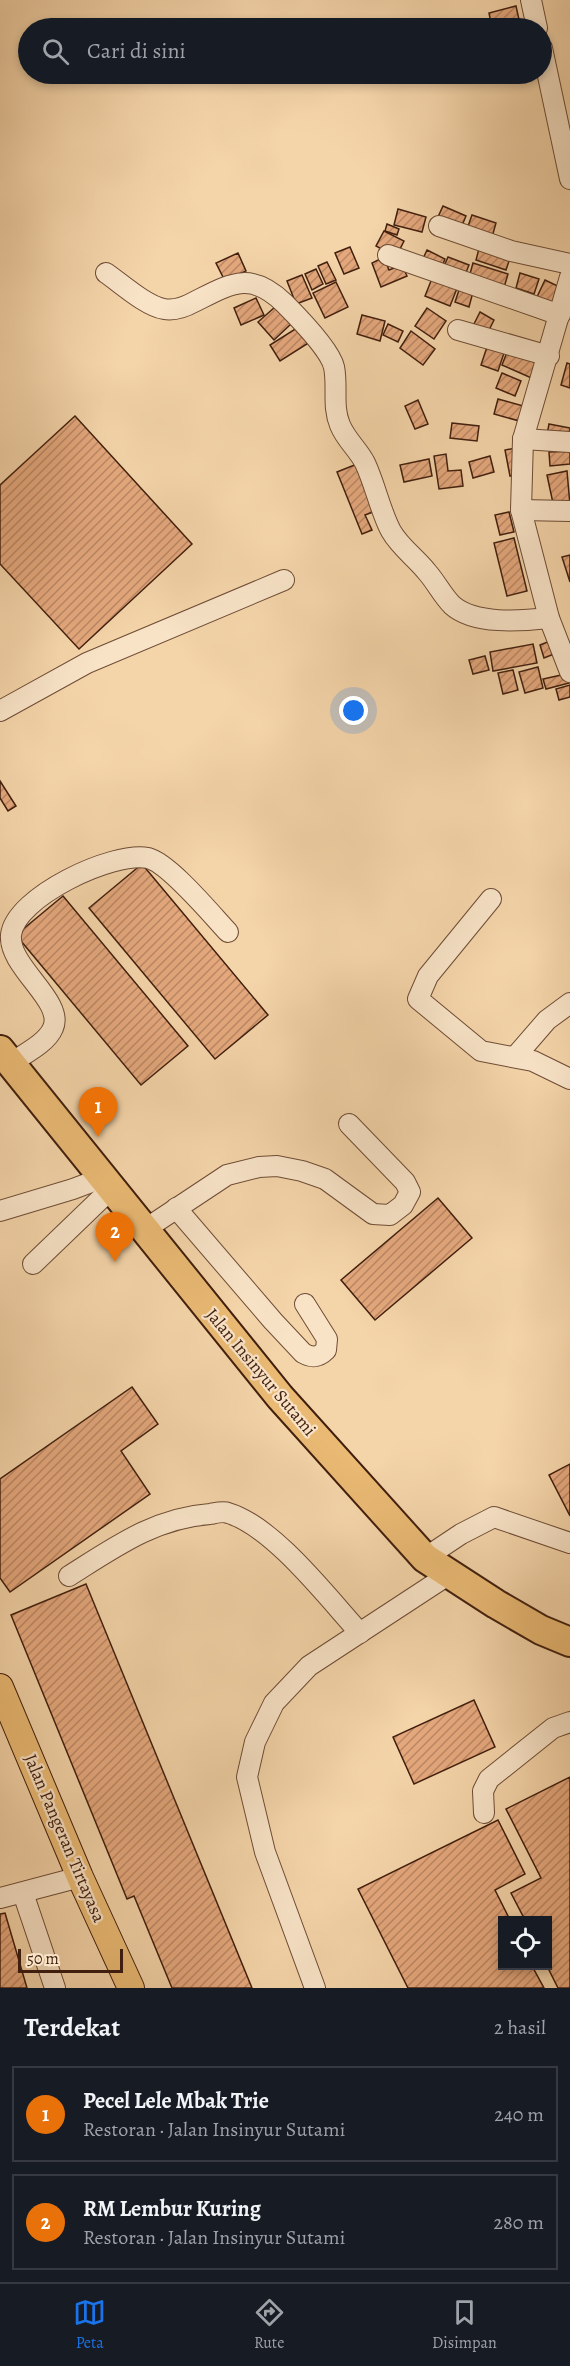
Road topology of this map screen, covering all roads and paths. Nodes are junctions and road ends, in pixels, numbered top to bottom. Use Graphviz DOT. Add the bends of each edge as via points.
graph roads {
  1 [pos="531,0"];
  2 [pos="535,18"];
  3 [pos="550,84"];
  4 [pos="570,179"];
  5 [pos="439,226"];
  6 [pos="388,255"];
  7 [pos="570,264"];
  8 [pos="106,273"];
  9 [pos="570,277"];
  10 [pos="560,315"];
  11 [pos="458,330"];
  12 [pos="549,356"];
  13 [pos="523,439"];
  14 [pos="570,442"];
  15 [pos="521,510"];
  16 [pos="570,511"];
  17 [pos="284,580"];
  18 [pos="549,618"];
  19 [pos="570,672"];
  20 [pos="0,711"];
  21 [pos="490,899"];
  22 [pos="228,932"];
  23 [pos="570,1003"];
  24 [pos="6,1057"];
  25 [pos="515,1057"];
  26 [pos="570,1079"];
  27 [pos="349,1124"];
  28 [pos="106,1184"];
  29 [pos="176,1208"];
  30 [pos="0,1211"];
  31 [pos="144,1230"];
  32 [pos="33,1264"];
  33 [pos="305,1304"];
  34 [pos="570,1543"];
  35 [pos="437,1567"];
  36 [pos="69,1576"];
  37 [pos="360,1633"];
  38 [pos="570,1642"];
  39 [pos="3,1699"];
  40 [pos="570,1722"];
  41 [pos="484,1813"];
  42 [pos="80,1877"];
  43 [pos="23,1893"];
  44 [pos="0,1898"];
  45 [pos="55,1988"];
  46 [pos="131,1988"];
  47 [pos="315,1988"];
  1 -- 2 [label="street"];
  3 -- 4 [label="street"];
  5 -- 7 [label="street" via="511,251"];
  6 -- 10 [label="street"];
  8 -- 18 [label="street" via="165,310 181,308 232,283 249,282 283,302 334,365 334,407 340,424 364,461 391,531 401,544 464,613 480,619"];
  9 -- 10 [label="street"];
  10 -- 12 [label="street"];
  11 -- 12 [label="street"];
  12 -- 13 [label="street"];
  13 -- 14 [label="street"];
  13 -- 15 [label="street"];
  15 -- 16 [label="street"];
  15 -- 18 [label="street"];
  17 -- 20 [label="street" via="87,663"];
  18 -- 19 [label="street"];
  21 -- 25 [label="street" via="428,976 418,999 481,1051"];
  22 -- 24 [label="street" via="173,874 150,858 107,862 54,886 16,922 11,935 23,968 48,1001 54,1016 53,1028 45,1039"];
  23 -- 25 [label="street" via="547,1020"];
  24 -- 28 [label="highway, Jalan Insinyur Sutami"];
  25 -- 26 [label="street"];
  27 -- 29 [label="street" via="410,1192 403,1205 390,1215 373,1214 325,1179 278,1166 227,1175"];
  28 -- 30 [label="street" via="73,1189"];
  28 -- 31 [label="highway, Jalan Insinyur Sutami"];
  28 -- 32 [label="street"];
  29 -- 31 [label="street"];
  29 -- 33 [label="street" via="273,1321 303,1353 315,1357 326,1350 327,1339"];
  31 -- 35 [label="highway, Jalan Insinyur Sutami" via="280,1397"];
  34 -- 35 [label="street" via="494,1517 461,1534"];
  35 -- 37 [label="street"];
  35 -- 38 [label="highway, Jalan Insinyur Sutami" via="541,1630"];
  36 -- 37 [label="street" via="141,1531 194,1515 227,1512 260,1528"];
  37 -- 47 [label="street" via="309,1666 274,1703 255,1742 246,1777 265,1852"];
  39 -- 42 [label="main road, Jalan Pangeran Tirtayasa"];
  40 -- 41 [label="street" via="553,1728 489,1779 483,1791"];
  42 -- 43 [label="street"];
  42 -- 46 [label="main road, Jalan Pangeran Tirtayasa"];
  43 -- 44 [label="street"];
  43 -- 45 [label="street"];
}
